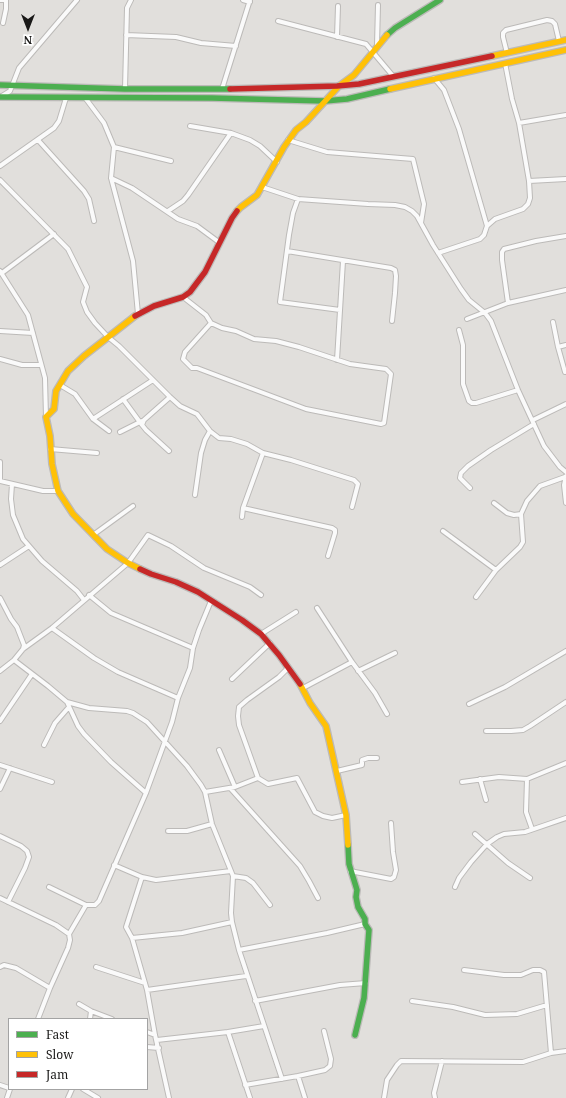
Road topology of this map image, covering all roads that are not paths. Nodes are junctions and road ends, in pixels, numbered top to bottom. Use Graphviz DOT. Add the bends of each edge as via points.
graph roads {
  1 [pos="0,0"];
  2 [pos="6,0"];
  3 [pos="77,0"];
  4 [pos="131,0"];
  5 [pos="243,0"];
  6 [pos="440,0"];
  7 [pos="250,1"];
  8 [pos="378,5"];
  9 [pos="338,6"];
  10 [pos="278,22"];
  11 [pos="3,23"];
  12 [pos="126,35"];
  13 [pos="337,37"];
  14 [pos="566,40"];
  15 [pos="559,41"];
  16 [pos="377,45"];
  17 [pos="236,46"];
  18 [pos="566,50"];
  19 [pos="372,53"];
  20 [pos="507,53"];
  21 [pos="505,63"];
  22 [pos="393,76"];
  23 [pos="434,78"];
  24 [pos="0,85"];
  25 [pos="11,85"];
  26 [pos="339,86"];
  27 [pos="125,89"];
  28 [pos="222,89"];
  29 [pos="0,97"];
  30 [pos="66,98"];
  31 [pos="86,99"];
  32 [pos="325,102"];
  33 [pos="566,116"];
  34 [pos="519,123"];
  35 [pos="190,126"];
  36 [pos="231,133"];
  37 [pos="38,140"];
  38 [pos="288,140"];
  39 [pos="114,147"];
  40 [pos="171,161"];
  41 [pos="277,162"];
  42 [pos="0,166"];
  43 [pos="111,178"];
  44 [pos="566,179"];
  45 [pos="0,180"];
  46 [pos="530,181"];
  47 [pos="262,187"];
  48 [pos="298,199"];
  49 [pos="168,212"];
  50 [pos="94,222"];
  51 [pos="421,223"];
  52 [pos="487,226"];
  53 [pos="54,234"];
  54 [pos="566,236"];
  55 [pos="220,243"];
  56 [pos="287,251"];
  57 [pos="438,253"];
  58 [pos="344,261"];
  59 [pos="1,272"];
  60 [pos="566,290"];
  61 [pos="183,297"];
  62 [pos="508,303"];
  63 [pos="340,310"];
  64 [pos="485,313"];
  65 [pos="138,314"];
  66 [pos="468,319"];
  67 [pos="392,322"];
  68 [pos="553,322"];
  69 [pos="211,323"];
  70 [pos="458,330"];
  71 [pos="0,331"];
  72 [pos="33,333"];
  73 [pos="108,337"];
  74 [pos="566,345"];
  75 [pos="558,347"];
  76 [pos="0,359"];
  77 [pos="337,360"];
  78 [pos="41,365"];
  79 [pos="565,372"];
  80 [pos="153,380"];
  81 [pos="60,385"];
  82 [pos="518,390"];
  83 [pos="170,397"];
  84 [pos="123,399"];
  85 [pos="566,404"];
  86 [pos="46,417"];
  87 [pos="93,419"];
  88 [pos="142,422"];
  89 [pos="534,422"];
  90 [pos="109,431"];
  91 [pos="120,432"];
  92 [pos="210,432"];
  93 [pos="50,449"];
  94 [pos="169,451"];
  95 [pos="97,453"];
  96 [pos="263,453"];
  97 [pos="0,462"];
  98 [pos="566,472"];
  99 [pos="565,477"];
  100 [pos="0,480"];
  101 [pos="12,484"];
  102 [pos="470,488"];
  103 [pos="58,491"];
  104 [pos="195,494"];
  105 [pos="494,503"];
  106 [pos="566,503"];
  107 [pos="133,506"];
  108 [pos="352,507"];
  109 [pos="243,508"];
  110 [pos="521,514"];
  111 [pos="242,517"];
  112 [pos="443,530"];
  113 [pos="93,535"];
  114 [pos="29,546"];
  115 [pos="328,556"];
  116 [pos="128,563"];
  117 [pos="0,565"];
  118 [pos="496,570"];
  119 [pos="261,595"];
  120 [pos="89,596"];
  121 [pos="476,597"];
  122 [pos="0,598"];
  123 [pos="84,600"];
  124 [pos="211,601"];
  125 [pos="317,608"];
  126 [pos="296,612"];
  127 [pos="52,628"];
  128 [pos="261,634"];
  129 [pos="270,642"];
  130 [pos="193,648"];
  131 [pos="23,649"];
  132 [pos="566,651"];
  133 [pos="395,653"];
  134 [pos="14,660"];
  135 [pos="352,662"];
  136 [pos="288,668"];
  137 [pos="358,671"];
  138 [pos="0,672"];
  139 [pos="32,674"];
  140 [pos="232,679"];
  141 [pos="303,688"];
  142 [pos="178,698"];
  143 [pos="566,702"];
  144 [pos="469,704"];
  145 [pos="68,705"];
  146 [pos="387,714"];
  147 [pos="0,721"];
  148 [pos="486,731"];
  149 [pos="164,743"];
  150 [pos="44,745"];
  151 [pos="219,750"];
  152 [pos="377,758"];
  153 [pos="566,762"];
  154 [pos="0,765"];
  155 [pos="10,768"];
  156 [pos="337,771"];
  157 [pos="258,778"];
  158 [pos="480,779"];
  159 [pos="527,779"];
  160 [pos="52,782"];
  161 [pos="462,782"];
  162 [pos="233,788"];
  163 [pos="0,789"];
  164 [pos="205,792"];
  165 [pos="146,793"];
  166 [pos="486,800"];
  167 [pos="346,815"];
  168 [pos="566,818"];
  169 [pos="212,824"];
  170 [pos="391,824"];
  171 [pos="532,829"];
  172 [pos="168,831"];
  173 [pos="475,834"];
  174 [pos="0,836"];
  175 [pos="487,844"];
  176 [pos="114,865"];
  177 [pos="350,871"];
  178 [pos="232,874"];
  179 [pos="142,877"];
  180 [pos="530,878"];
  181 [pos="49,887"];
  182 [pos="454,887"];
  183 [pos="0,898"];
  184 [pos="318,898"];
  185 [pos="8,902"];
  186 [pos="86,905"];
  187 [pos="270,905"];
  188 [pos="232,922"];
  189 [pos="365,924"];
  190 [pos="69,934"];
  191 [pos="132,938"];
  192 [pos="238,950"];
  193 [pos="0,967"];
  194 [pos="96,967"];
  195 [pos="464,970"];
  196 [pos="246,976"];
  197 [pos="145,983"];
  198 [pos="366,983"];
  199 [pos="50,988"];
  200 [pos="147,990"];
  201 [pos="412,1000"];
  202 [pos="255,1001"];
  203 [pos="79,1004"];
  204 [pos="547,1005"];
  205 [pos="91,1011"];
  206 [pos="38,1018"];
  207 [pos="90,1018"];
  208 [pos="109,1018"];
  209 [pos="264,1026"];
  210 [pos="148,1032"];
  211 [pos="228,1032"];
  212 [pos="324,1032"];
  213 [pos="155,1035"];
  214 [pos="355,1035"];
  215 [pos="157,1040"];
  216 [pos="148,1047"];
  217 [pos="159,1048"];
  218 [pos="566,1051"];
  219 [pos="550,1054"];
  220 [pos="442,1061"];
  221 [pos="298,1076"];
  222 [pos="282,1079"];
  223 [pos="245,1085"];
  224 [pos="85,1090"];
  225 [pos="98,1098"];
  226 [pos="169,1098"];
  227 [pos="250,1098"];
  228 [pos="305,1098"];
  229 [pos="384,1098"];
  230 [pos="435,1098"];
  1 -- 2 [label="street"];
  2 -- 11 [label="street"];
  3 -- 25 [label="street" via="19,68"];
  4 -- 12 [label="street" via="127,8"];
  5 -- 7 [label="street"];
  6 -- 16 [label="street" via="395,28"];
  7 -- 17 [label="street"];
  8 -- 16 [label="street"];
  9 -- 13 [label="street"];
  10 -- 13 [label="street"];
  12 -- 17 [label="street" via="176,37 200,43"];
  12 -- 27 [label="street"];
  13 -- 19 [label="street" via="366,44"];
  14 -- 15 [label="street"];
  15 -- 20 [label="street"];
  15 -- 20 [label="street" via="555,24 552,20 547,20 506,30 503,37"];
  16 -- 19 [label="street"];
  17 -- 28 [label="street"];
  18 -- 21 [label="street"];
  19 -- 22 [label="street"];
  19 -- 26 [label="street" via="354,76"];
  20 -- 22 [label="street"];
  21 -- 23 [label="street"];
  21 -- 34 [label="street"];
  22 -- 26 [label="street"];
  23 -- 32 [label="street"];
  23 -- 52 [label="street" via="444,90 459,129"];
  24 -- 25 [label="street"];
  25 -- 27 [label="street"];
  25 -- 29 [label="street" via="10,91"];
  26 -- 28 [label="street"];
  26 -- 32 [label="street"];
  27 -- 28 [label="street"];
  29 -- 30 [label="street"];
  30 -- 31 [label="street"];
  30 -- 37 [label="street" via="59,121"];
  31 -- 32 [label="street" via="212,98"];
  31 -- 39 [label="street" via="104,123"];
  32 -- 38 [label="street"];
  33 -- 34 [label="street"];
  34 -- 46 [label="street"];
  35 -- 36 [label="street"];
  36 -- 41 [label="street" via="260,146"];
  36 -- 49 [label="street" via="188,195"];
  37 -- 42 [label="street"];
  37 -- 50 [label="street" via="84,191"];
  38 -- 41 [label="street"];
  38 -- 51 [label="street" via="327,152 412,159 424,204"];
  39 -- 40 [label="street"];
  39 -- 43 [label="street"];
  41 -- 47 [label="street"];
  43 -- 49 [label="street" via="132,188"];
  43 -- 65 [label="street" via="133,261"];
  44 -- 46 [label="street"];
  45 -- 53 [label="street"];
  46 -- 52 [label="street" via="528,204 523,209 495,220"];
  47 -- 48 [label="street"];
  47 -- 55 [label="street" via="232,218"];
  48 -- 51 [label="street" via="405,206"];
  48 -- 56 [label="street"];
  49 -- 55 [label="street" via="197,226"];
  51 -- 57 [label="street"];
  52 -- 57 [label="street" via="480,238"];
  53 -- 59 [label="street"];
  53 -- 73 [label="street" via="70,253 87,287 83,302 87,312"];
  54 -- 62 [label="street" via="504,249 502,260"];
  55 -- 61 [label="street" via="198,284"];
  56 -- 58 [label="street"];
  56 -- 63 [label="street" via="280,302"];
  57 -- 64 [label="street" via="469,300"];
  58 -- 63 [label="street"];
  58 -- 67 [label="street" via="395,270"];
  59 -- 72 [label="street" via="28,315"];
  60 -- 62 [label="street"];
  61 -- 65 [label="street"];
  61 -- 69 [label="street" via="206,315"];
  62 -- 64 [label="street"];
  63 -- 77 [label="street"];
  64 -- 66 [label="street"];
  64 -- 82 [label="street" via="492,321"];
  65 -- 73 [label="street"];
  68 -- 75 [label="street"];
  69 -- 77 [label="street" via="254,339 299,346"];
  69 -- 77 [label="street" via="185,352 183,359 192,368 306,409 384,423 390,372 386,369"];
  70 -- 82 [label="street" via="464,345 463,384 469,401 476,403"];
  71 -- 72 [label="street"];
  72 -- 78 [label="street"];
  73 -- 80 [label="street"];
  73 -- 81 [label="street" via="68,370"];
  74 -- 75 [label="street"];
  75 -- 79 [label="street"];
  76 -- 78 [label="street" via="22,365"];
  78 -- 86 [label="street" via="45,378"];
  80 -- 83 [label="street"];
  80 -- 84 [label="street"];
  81 -- 86 [label="street" via="56,391 54,409"];
  81 -- 87 [label="street" via="75,394"];
  82 -- 89 [label="street"];
  83 -- 88 [label="street"];
  83 -- 92 [label="street" via="180,406 197,414"];
  84 -- 87 [label="street"];
  84 -- 88 [label="street"];
  85 -- 89 [label="street"];
  86 -- 93 [label="street"];
  87 -- 90 [label="street"];
  88 -- 91 [label="street"];
  88 -- 94 [label="street" via="146,430"];
  89 -- 98 [label="street" via="544,446"];
  89 -- 102 [label="street" via="461,473 460,478"];
  92 -- 96 [label="street" via="218,438 242,442"];
  92 -- 104 [label="street" via="201,453"];
  93 -- 95 [label="street"];
  93 -- 103 [label="street"];
  96 -- 108 [label="street" via="354,480 358,484"];
  96 -- 109 [label="street"];
  97 -- 100 [label="street"];
  99 -- 106 [label="street"];
  99 -- 110 [label="street" via="540,486 527,501"];
  100 -- 101 [label="street"];
  101 -- 103 [label="street" via="42,491"];
  101 -- 114 [label="street" via="13,515 23,539"];
  103 -- 113 [label="street" via="73,514"];
  105 -- 110 [label="street" via="507,513"];
  107 -- 113 [label="street"];
  109 -- 111 [label="street"];
  109 -- 115 [label="street" via="332,528 335,533"];
  110 -- 118 [label="street" via="523,542"];
  112 -- 118 [label="street"];
  113 -- 116 [label="street" via="106,548"];
  114 -- 117 [label="street"];
  114 -- 123 [label="street"];
  116 -- 119 [label="street" via="148,535 172,546 204,568 250,587"];
  116 -- 120 [label="street"];
  116 -- 124 [label="street" via="198,592"];
  118 -- 121 [label="street"];
  120 -- 123 [label="street"];
  120 -- 130 [label="street" via="111,613"];
  122 -- 131 [label="street" via="17,627 24,645"];
  123 -- 127 [label="street"];
  124 -- 128 [label="street"];
  124 -- 130 [label="street"];
  125 -- 135 [label="street"];
  126 -- 128 [label="street"];
  127 -- 131 [label="street"];
  127 -- 142 [label="street" via="102,663"];
  128 -- 129 [label="street"];
  129 -- 136 [label="street"];
  129 -- 140 [label="street"];
  130 -- 142 [label="street" via="190,668"];
  131 -- 134 [label="street"];
  132 -- 144 [label="street" via="505,687"];
  133 -- 137 [label="street"];
  134 -- 138 [label="street"];
  134 -- 139 [label="street"];
  135 -- 137 [label="street"];
  135 -- 141 [label="street"];
  136 -- 141 [label="street"];
  136 -- 157 [label="street" via="239,707 239,725"];
  137 -- 146 [label="street" via="376,693"];
  139 -- 145 [label="street"];
  139 -- 147 [label="street"];
  141 -- 156 [label="street" via="326,726"];
  142 -- 149 [label="street"];
  143 -- 148 [label="street" via="523,730"];
  145 -- 149 [label="street" via="133,713 146,722"];
  145 -- 150 [label="street"];
  145 -- 165 [label="street" via="78,726 92,742"];
  149 -- 164 [label="street" via="187,766"];
  149 -- 165 [label="street"];
  151 -- 162 [label="street"];
  152 -- 156 [label="street" via="368,758 362,760 362,765"];
  153 -- 159 [label="street"];
  154 -- 155 [label="street"];
  155 -- 160 [label="street"];
  155 -- 163 [label="street"];
  156 -- 167 [label="street"];
  157 -- 162 [label="street"];
  157 -- 167 [label="street" via="268,784 296,778 315,812 332,818"];
  158 -- 159 [label="street"];
  158 -- 161 [label="street"];
  158 -- 166 [label="street"];
  159 -- 171 [label="street" via="526,812"];
  162 -- 164 [label="street"];
  162 -- 184 [label="street" via="300,866"];
  164 -- 169 [label="street"];
  165 -- 176 [label="street"];
  167 -- 177 [label="street"];
  168 -- 171 [label="street"];
  169 -- 172 [label="street" via="187,831"];
  169 -- 178 [label="street"];
  170 -- 177 [label="street" via="396,870 392,879"];
  171 -- 175 [label="street" via="504,834"];
  173 -- 175 [label="street"];
  174 -- 185 [label="street" via="21,846 29,857"];
  175 -- 180 [label="street"];
  175 -- 182 [label="street"];
  176 -- 179 [label="street"];
  176 -- 186 [label="street" via="99,901"];
  177 -- 189 [label="street" via="357,890 358,907"];
  178 -- 179 [label="street" via="156,880"];
  178 -- 187 [label="street" via="253,882"];
  178 -- 188 [label="street"];
  179 -- 191 [label="street" via="126,927"];
  181 -- 186 [label="street"];
  183 -- 185 [label="street"];
  185 -- 190 [label="street"];
  186 -- 190 [label="street"];
  188 -- 191 [label="street" via="182,933"];
  188 -- 192 [label="street"];
  189 -- 192 [label="street"];
  189 -- 198 [label="street" via="369,930"];
  190 -- 199 [label="street" via="68,948"];
  191 -- 197 [label="street"];
  192 -- 196 [label="street"];
  193 -- 199 [label="street" via="4,965 16,968"];
  194 -- 197 [label="street"];
  195 -- 204 [label="street" via="504,975 540,970 544,972"];
  196 -- 200 [label="street"];
  196 -- 202 [label="street"];
  197 -- 200 [label="street"];
  198 -- 202 [label="street" via="340,985"];
  198 -- 214 [label="street"];
  199 -- 206 [label="street"];
  200 -- 213 [label="street"];
  201 -- 204 [label="street" via="485,1015 517,1014"];
  202 -- 209 [label="street"];
  203 -- 205 [label="street"];
  204 -- 219 [label="street"];
  205 -- 207 [label="street"];
  205 -- 208 [label="street"];
  209 -- 211 [label="street"];
  209 -- 222 [label="street"];
  210 -- 213 [label="street"];
  211 -- 215 [label="street"];
  211 -- 223 [label="street"];
  212 -- 221 [label="street" via="331,1059 330,1066 325,1070"];
  213 -- 215 [label="street"];
  215 -- 217 [label="street"];
  216 -- 217 [label="street"];
  217 -- 226 [label="street"];
  218 -- 219 [label="street"];
  219 -- 220 [label="street" via="523,1062"];
  220 -- 229 [label="street" via="401,1062 387,1080"];
  220 -- 230 [label="street"];
  221 -- 222 [label="street"];
  221 -- 228 [label="street"];
  222 -- 223 [label="street"];
  223 -- 227 [label="street"];
  224 -- 225 [label="street"];
}
